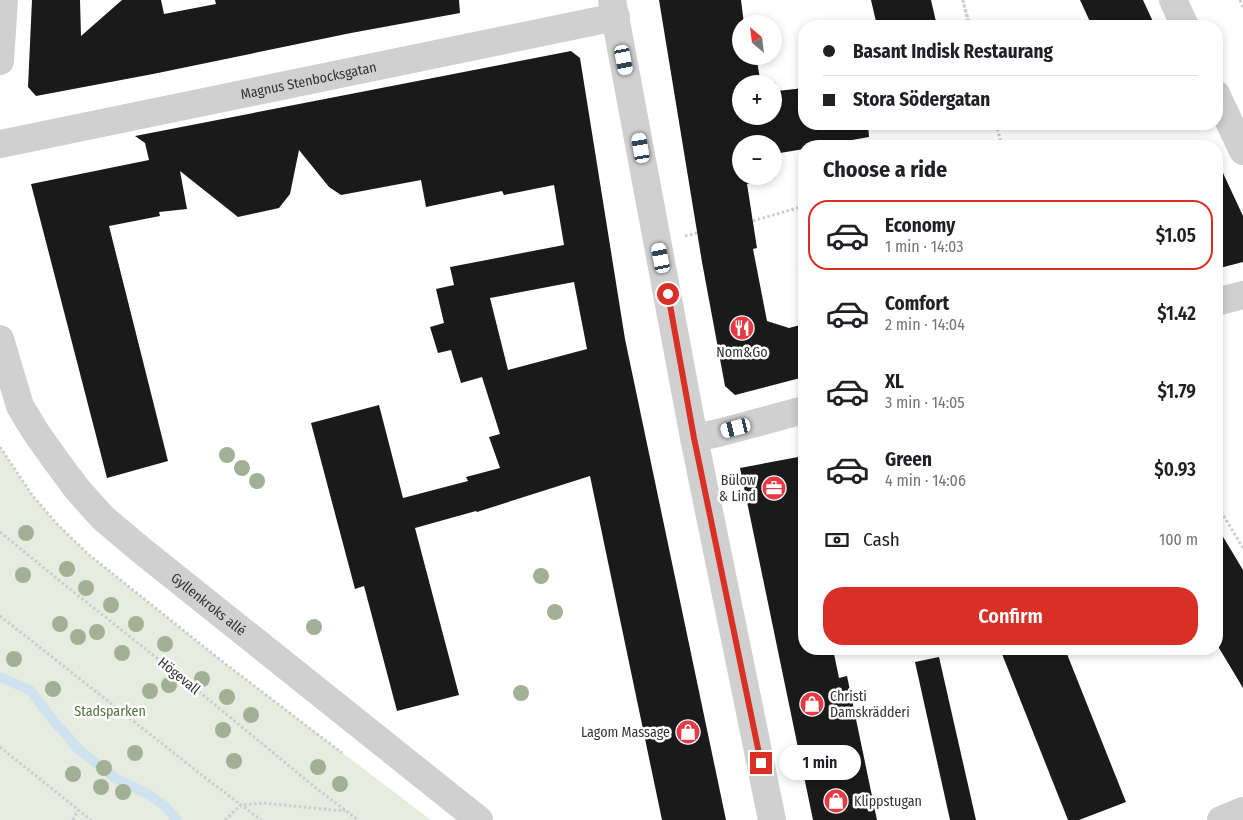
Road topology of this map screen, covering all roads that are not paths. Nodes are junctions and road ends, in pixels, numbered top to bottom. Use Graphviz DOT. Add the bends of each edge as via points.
graph roads {
  1 [pos="4,0"];
  2 [pos="1173,0"];
  3 [pos="614,8"];
  4 [pos="1182,20"];
  5 [pos="0,61"];
  6 [pos="1223,109"];
  7 [pos="0,144"];
  8 [pos="1243,152"];
  9 [pos="1243,295"];
  10 [pos="1223,300"];
  11 [pos="0,339"];
  12 [pos="798,412"];
  13 [pos="694,438"];
  14 [pos="1243,811"];
  15 [pos="479,820"];
  16 [pos="772,820"];
  17 [pos="1222,820"];
  1 -- 5 [label="street"];
  2 -- 4 [label="street"];
  3 -- 7 [label="street, Magnus Stenbocksgatan"];
  3 -- 13 [label="street"];
  6 -- 8 [label="street"];
  9 -- 10 [label="street"];
  11 -- 15 [label="street, Gyllenkroks allé" via="20,406 54,458 103,518"];
  12 -- 13 [label="street"];
  13 -- 16 [label="street"];
  14 -- 17 [label="street"];
}
